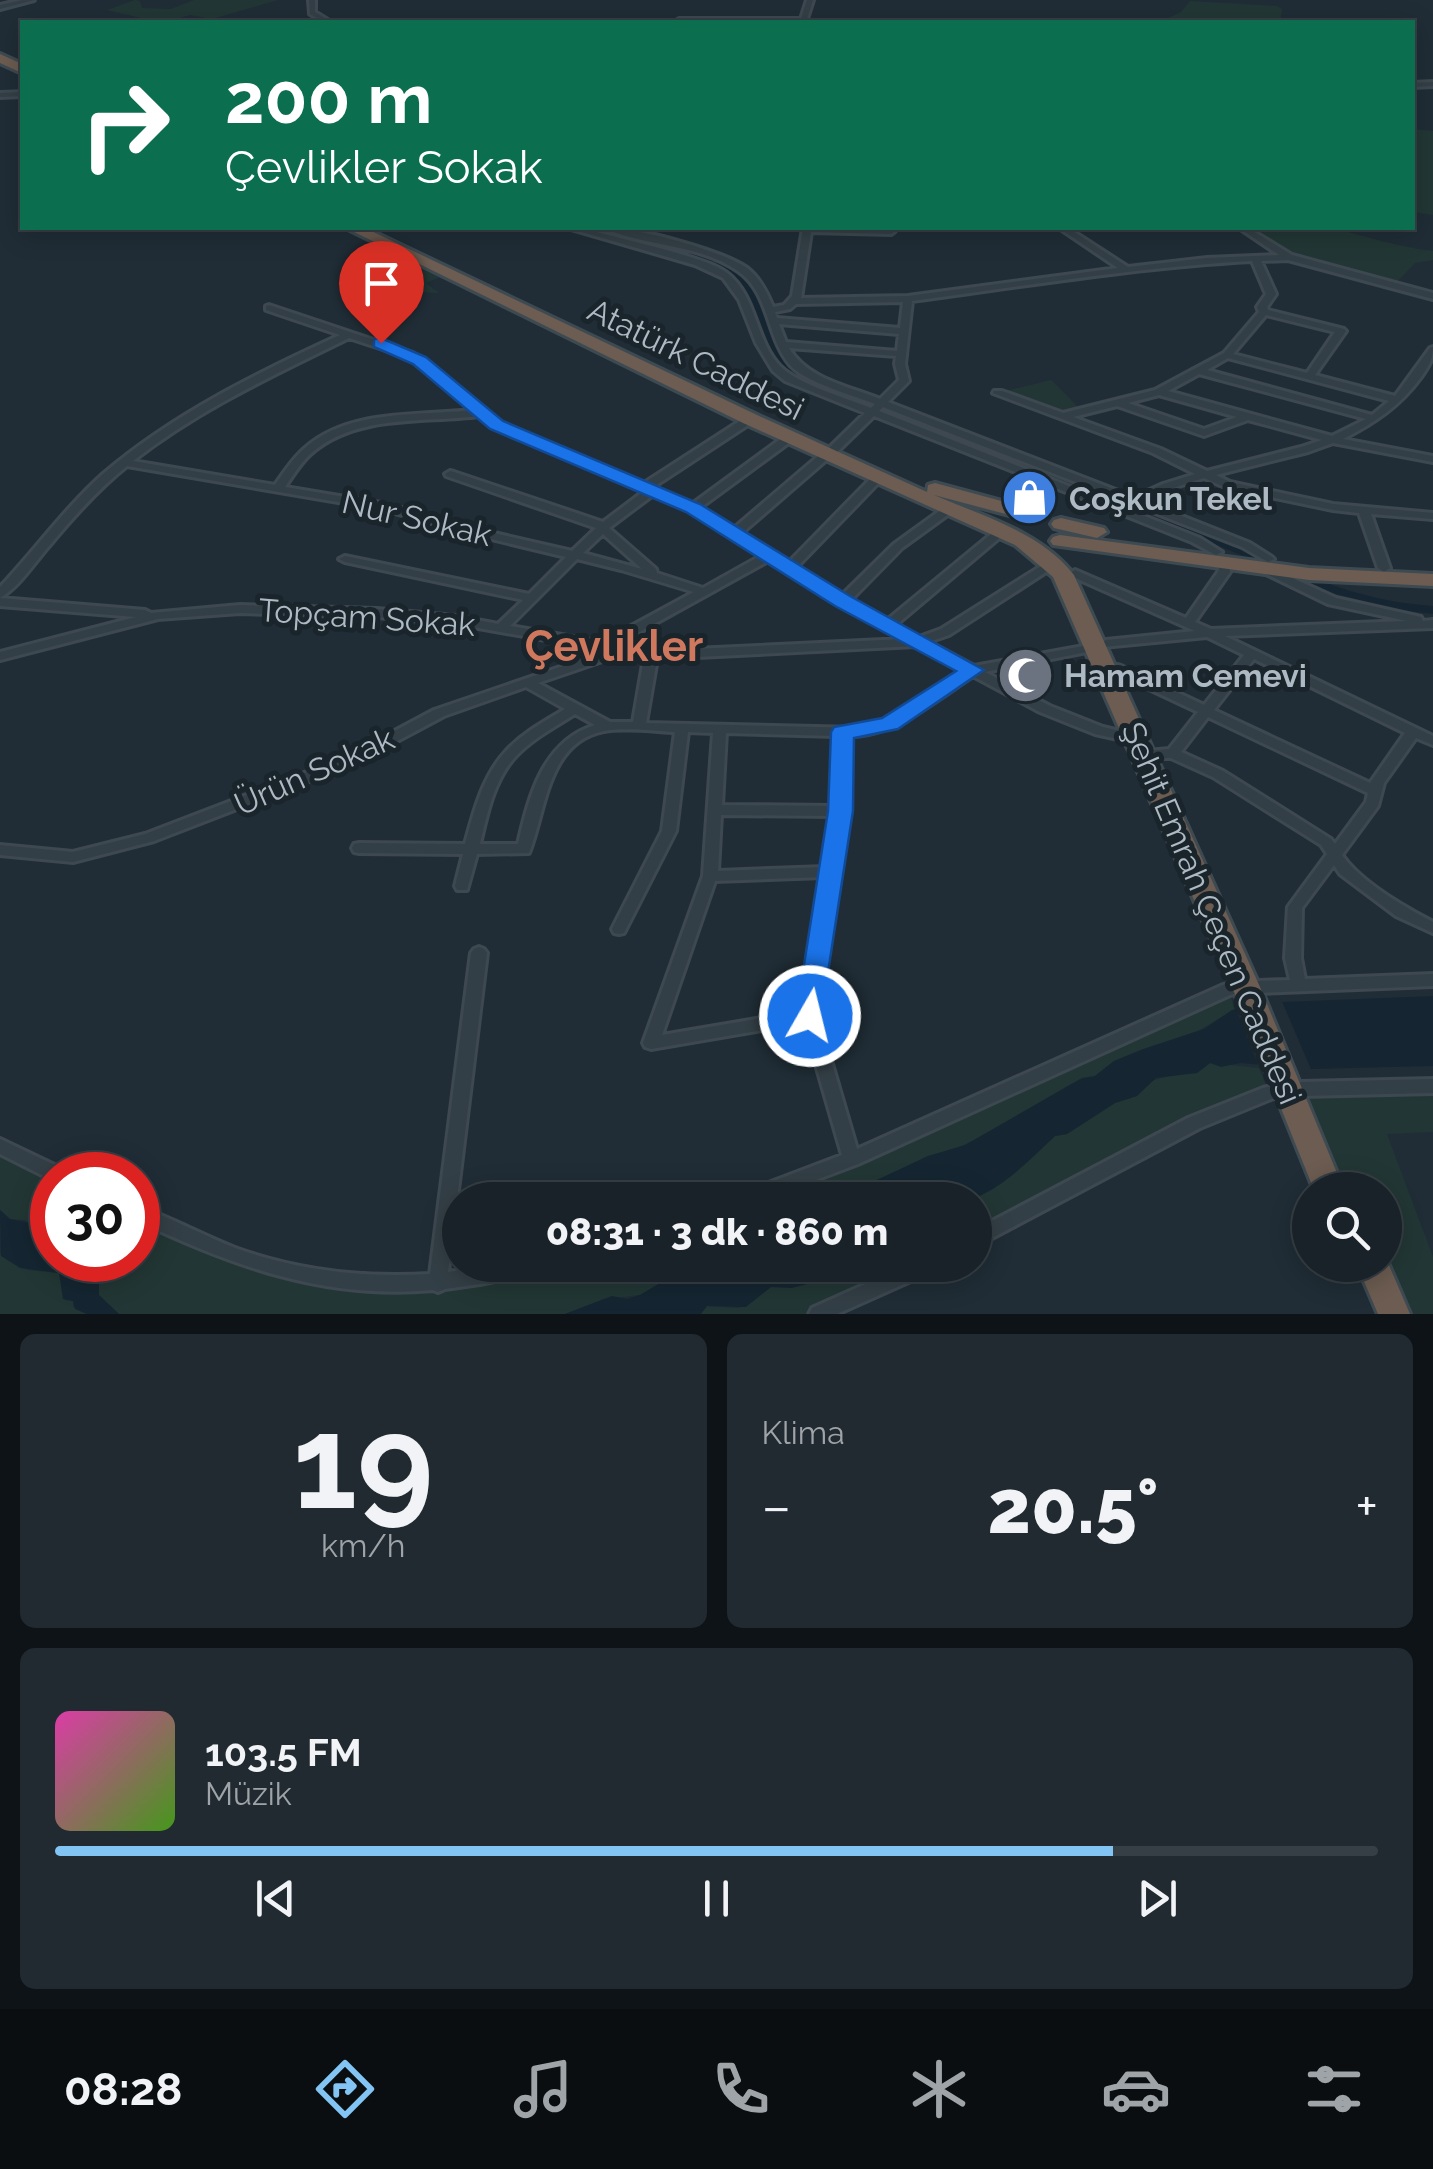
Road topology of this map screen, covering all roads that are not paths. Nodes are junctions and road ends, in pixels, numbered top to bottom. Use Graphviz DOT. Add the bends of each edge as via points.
graph roads {
  1 [pos="31,0"];
  2 [pos="312,0"];
  3 [pos="0,7"];
  4 [pos="324,20"];
  5 [pos="358,230"];
  6 [pos="373,230"];
  7 [pos="579,230"];
  8 [pos="616,230"];
  9 [pos="807,230"];
  10 [pos="864,230"];
  11 [pos="892,230"];
  12 [pos="1066,230"];
  13 [pos="1246,230"];
  14 [pos="1289,257"];
  15 [pos="1255,258"];
  16 [pos="1126,270"];
  17 [pos="1433,296"];
  18 [pos="908,299"];
  19 [pos="795,301"];
  20 [pos="269,308"];
  21 [pos="1264,312"];
  22 [pos="771,315"];
  23 [pos="904,331"];
  24 [pos="345,336"];
  25 [pos="782,345"];
  26 [pos="1433,350"];
  27 [pos="902,354"];
  28 [pos="1226,356"];
  29 [pos="1198,370"];
  30 [pos="1309,377"];
  31 [pos="1159,392"];
  32 [pos="998,394"];
  33 [pos="1397,400"];
  34 [pos="879,402"];
  35 [pos="1119,403"];
  36 [pos="868,411"];
  37 [pos="478,412"];
  38 [pos="1250,415"];
  39 [pos="1063,417"];
  40 [pos="1373,418"];
  41 [pos="750,419"];
  42 [pos="790,437"];
  43 [pos="1333,438"];
  44 [pos="831,452"];
  45 [pos="1433,459"];
  46 [pos="125,463"];
  47 [pos="450,474"];
  48 [pos="1201,475"];
  49 [pos="878,477"];
  50 [pos="651,487"];
  51 [pos="277,490"];
  52 [pos="1135,501"];
  53 [pos="693,508"];
  54 [pos="949,509"];
  55 [pos="1364,511"];
  56 [pos="1028,514"];
  57 [pos="1433,516"];
  58 [pos="602,528"];
  59 [pos="736,532"];
  60 [pos="1013,538"];
  61 [pos="1061,549"];
  62 [pos="771,555"];
  63 [pos="576,556"];
  64 [pos="1227,559"];
  65 [pos="345,560"];
  66 [pos="1274,563"];
  67 [pos="790,568"];
  68 [pos="1384,568"];
  69 [pos="1433,569"];
  70 [pos="656,574"];
  71 [pos="1433,580"];
  72 [pos="704,592"];
  73 [pos="0,598"];
  74 [pos="532,598"];
  75 [pos="843,601"];
  76 [pos="158,615"];
  77 [pos="1188,623"];
  78 [pos="1433,624"];
  79 [pos="887,626"];
  80 [pos="502,627"];
  81 [pos="1210,634"];
  82 [pos="916,642"];
  83 [pos="1101,645"];
  84 [pos="605,646"];
  85 [pos="622,650"];
  86 [pos="1252,654"];
  87 [pos="651,655"];
  88 [pos="0,656"];
  89 [pos="1117,669"];
  90 [pos="973,670"];
  91 [pos="529,684"];
  92 [pos="572,710"];
  93 [pos="1209,712"];
  94 [pos="608,726"];
  95 [pos="639,727"];
  96 [pos="682,728"];
  97 [pos="720,729"];
  98 [pos="842,732"];
  99 [pos="1413,732"];
  100 [pos="1433,741"];
  101 [pos="1152,750"];
  102 [pos="1376,792"];
  103 [pos="716,810"];
  104 [pos="840,811"];
  105 [pos="473,846"];
  106 [pos="359,848"];
  107 [pos="0,850"];
  108 [pos="1336,857"];
  109 [pos="832,872"];
  110 [pos="710,876"];
  111 [pos="462,886"];
  112 [pos="619,928"];
  113 [pos="1433,928"];
  114 [pos="479,953"];
  115 [pos="1433,980"];
  116 [pos="1298,985"];
  117 [pos="1252,987"];
  118 [pos="810,1016"];
  119 [pos="1292,1081"];
  120 [pos="1433,1086"];
  121 [pos="0,1146"];
  122 [pos="852,1158"];
  123 [pos="30,1160"];
  124 [pos="1323,1172"];
  125 [pos="1335,1172"];
  126 [pos="790,1182"];
  127 [pos="160,1223"];
  128 [pos="992,1230"];
  129 [pos="449,1282"];
  130 [pos="889,1282"];
  131 [pos="1366,1282"];
  132 [pos="1381,1282"];
  133 [pos="438,1284"];
  134 [pos="818,1314"];
  135 [pos="1379,1314"];
  136 [pos="1394,1314"];
  1 -- 3 [label="street"];
  2 -- 4 [label="street" via="312,13"];
  5 -- 41 [label="highway, Atatürk Caddesi"];
  6 -- 44 [label="highway, Atatürk Caddesi"];
  7 -- 36 [label="street" via="718,270 741,296 776,370"];
  8 -- 22 [label="street" via="733,264 752,277"];
  9 -- 19 [label="street"];
  10 -- 11 [label="street"];
  12 -- 16 [label="street"];
  13 -- 14 [label="street"];
  14 -- 15 [label="street"];
  14 -- 17 [label="street"];
  15 -- 16 [label="street"];
  15 -- 21 [label="street" via="1271,292"];
  16 -- 18 [label="street"];
  18 -- 19 [label="street"];
  18 -- 23 [label="street"];
  19 -- 22 [label="street"];
  20 -- 24 [label="street"];
  21 -- 28 [label="street"];
  21 -- 30 [label="street" via="1341,331"];
  22 -- 23 [label="street"];
  22 -- 25 [label="street"];
  23 -- 27 [label="street"];
  24 -- 37 [label="street" via="420,360"];
  24 -- 46 [label="street" via="214,405"];
  25 -- 27 [label="street"];
  25 -- 34 [label="street" via="805,373"];
  26 -- 33 [label="street"];
  27 -- 34 [label="street" via="904,381"];
  28 -- 29 [label="street"];
  28 -- 30 [label="street"];
  29 -- 31 [label="street"];
  29 -- 40 [label="street"];
  30 -- 33 [label="street"];
  31 -- 35 [label="street"];
  31 -- 38 [label="street"];
  32 -- 39 [label="street"];
  33 -- 40 [label="street"];
  34 -- 36 [label="street"];
  34 -- 52 [label="street"];
  35 -- 38 [label="street" via="1204,432"];
  35 -- 39 [label="street"];
  36 -- 44 [label="street"];
  36 -- 64 [label="street" via="1196,540"];
  37 -- 50 [label="street" via="524,438"];
  37 -- 51 [label="street" via="390,419 332,436 307,452"];
  38 -- 43 [label="street"];
  39 -- 48 [label="street" via="1158,450"];
  40 -- 43 [label="street"];
  41 -- 42 [label="highway, Atatürk Caddesi"];
  41 -- 50 [label="street"];
  42 -- 44 [label="highway, Atatürk Caddesi"];
  42 -- 53 [label="street"];
  43 -- 45 [label="street"];
  43 -- 48 [label="street"];
  44 -- 49 [label="highway, Atatürk Caddesi"];
  44 -- 56 [label="highway, Atatürk Caddesi"];
  44 -- 59 [label="street"];
  46 -- 51 [label="street, Nur Sokak"];
  46 -- 73 [label="street" via="86,497"];
  47 -- 58 [label="street"];
  48 -- 52 [label="street"];
  48 -- 55 [label="street" via="1250,491"];
  49 -- 54 [label="highway, Atatürk Caddesi"];
  49 -- 67 [label="street"];
  50 -- 53 [label="street"];
  50 -- 58 [label="street"];
  51 -- 63 [label="street, Nur Sokak" via="388,507"];
  52 -- 66 [label="street"];
  53 -- 59 [label="street"];
  54 -- 60 [label="highway, Atatürk Caddesi"];
  54 -- 75 [label="street" via="898,546"];
  55 -- 57 [label="street"];
  55 -- 68 [label="street"];
  56 -- 60 [label="highway" via="1009,524"];
  56 -- 61 [label="highway, Atatürk Caddesi" via="1046,516"];
  58 -- 63 [label="street"];
  58 -- 70 [label="street"];
  59 -- 62 [label="street"];
  60 -- 61 [label="highway"];
  60 -- 79 [label="street"];
  61 -- 64 [label="highway"];
  61 -- 77 [label="street, Atatürk Caddesi"];
  61 -- 82 [label="street" via="945,632"];
  61 -- 83 [label="highway, Şehit Emrah Çeçen Caddesi"];
  62 -- 67 [label="street"];
  62 -- 72 [label="street"];
  63 -- 70 [label="street, Nur Sokak"];
  63 -- 74 [label="street"];
  64 -- 66 [label="highway"];
  64 -- 77 [label="street"];
  65 -- 74 [label="street"];
  66 -- 68 [label="highway"];
  66 -- 71 [label="highway" via="1309,574"];
  66 -- 78 [label="street" via="1332,601"];
  67 -- 75 [label="street"];
  68 -- 69 [label="highway"];
  70 -- 72 [label="street, Nur Sokak"];
  72 -- 84 [label="street"];
  73 -- 76 [label="street"];
  74 -- 80 [label="street"];
  75 -- 79 [label="street"];
  76 -- 80 [label="street, Topçam Sokak" via="306,610"];
  76 -- 88 [label="street, Topçam Sokak"];
  77 -- 81 [label="street, Atatürk Caddesi"];
  78 -- 81 [label="street"];
  79 -- 82 [label="street"];
  80 -- 84 [label="street, Topçam Sokak"];
  81 -- 83 [label="street"];
  81 -- 86 [label="street, Atatürk Caddesi"];
  82 -- 87 [label="street, Topçam Sokak"];
  82 -- 90 [label="street"];
  83 -- 89 [label="highway, Şehit Emrah Çeçen Caddesi"];
  83 -- 90 [label="street"];
  83 -- 101 [label="highway, Şehit Emrah Çeçen Caddesi"];
  84 -- 85 [label="street, Topçam Sokak"];
  85 -- 87 [label="street, Topçam Sokak"];
  85 -- 91 [label="street, Ürün Sokak"];
  86 -- 93 [label="street"];
  86 -- 99 [label="street, Atatürk Caddesi"];
  87 -- 95 [label="street"];
  89 -- 93 [label="street"];
  89 -- 101 [label="highway, Şehit Emrah Çeçen Caddesi"];
  90 -- 98 [label="street" via="889,724"];
  90 -- 101 [label="street" via="1057,714"];
  91 -- 92 [label="street"];
  91 -- 107 [label="street, Ürün Sokak" via="439,713 314,776 149,838 73,857"];
  92 -- 94 [label="street"];
  92 -- 105 [label="street" via="502,763"];
  93 -- 101 [label="street"];
  93 -- 102 [label="street"];
  94 -- 95 [label="street"];
  94 -- 105 [label="street" via="580,735 550,767 524,849"];
  95 -- 96 [label="street"];
  96 -- 97 [label="street"];
  96 -- 112 [label="street" via="669,832"];
  97 -- 98 [label="street"];
  97 -- 103 [label="street"];
  98 -- 104 [label="street"];
  99 -- 100 [label="street, Atatürk Caddesi"];
  99 -- 102 [label="street"];
  101 -- 108 [label="street" via="1218,774 1326,842"];
  101 -- 117 [label="highway, Şehit Emrah Çeçen Caddesi"];
  102 -- 108 [label="street"];
  103 -- 104 [label="street"];
  103 -- 110 [label="street"];
  104 -- 109 [label="street"];
  105 -- 106 [label="street"];
  105 -- 111 [label="street"];
  108 -- 113 [label="street" via="1382,899"];
  108 -- 116 [label="street" via="1295,907"];
  109 -- 110 [label="street"];
  109 -- 118 [label="street"];
  110 -- 118 [label="street" via="651,1043"];
  114 -- 133 [label="street"];
  115 -- 116 [label="street"];
  116 -- 117 [label="street"];
  117 -- 119 [label="highway, Şehit Emrah Çeçen Caddesi"];
  117 -- 122 [label="street" via="1228,989"];
  118 -- 122 [label="street"];
  119 -- 120 [label="street"];
  119 -- 124 [label="highway, Şehit Emrah Çeçen Caddesi"];
  119 -- 125 [label="highway"];
  119 -- 128 [label="street" via="1194,1123"];
  121 -- 123 [label="street"];
  122 -- 126 [label="street"];
  127 -- 133 [label="street" via="302,1278 376,1287"];
  129 -- 133 [label="street"];
  130 -- 134 [label="street"];
  131 -- 135 [label="highway"];
  132 -- 136 [label="highway"];
}
